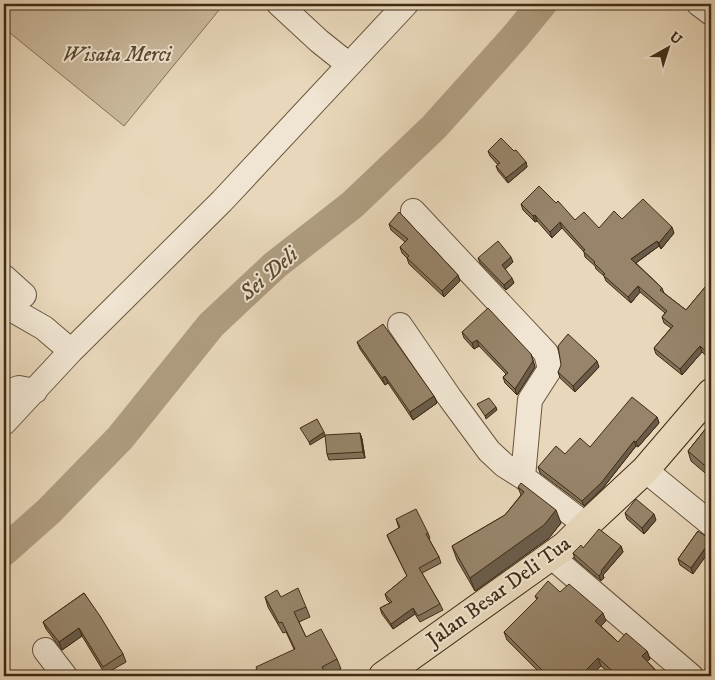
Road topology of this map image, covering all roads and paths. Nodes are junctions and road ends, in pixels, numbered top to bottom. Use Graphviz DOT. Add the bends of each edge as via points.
graph roads {
  1 [pos="279,4"];
  2 [pos="406,4"];
  3 [pos="699,4"];
  4 [pos="711,14"];
  5 [pos="349,65"];
  6 [pos="413,210"];
  7 [pos="4,278"];
  8 [pos="14,300"];
  9 [pos="400,325"];
  10 [pos="71,351"];
  11 [pos="35,391"];
  12 [pos="711,392"];
  13 [pos="4,393"];
  14 [pos="4,423"];
  15 [pos="646,470"];
  16 [pos="523,477"];
  17 [pos="711,524"];
  18 [pos="586,525"];
  19 [pos="552,557"];
  20 [pos="45,650"];
  21 [pos="65,676"];
  22 [pos="383,676"];
  23 [pos="691,676"];
  1 -- 5 [label="street"];
  2 -- 5 [label="street"];
  3 -- 4 [label="street"];
  5 -- 10 [label="street" via="209,214"];
  6 -- 16 [label="street" via="546,353 550,369 530,400"];
  7 -- 8 [label="street"];
  8 -- 10 [label="street"];
  9 -- 16 [label="street" via="489,451"];
  10 -- 11 [label="street"];
  11 -- 13 [label="street" via="19,388"];
  11 -- 14 [label="street"];
  12 -- 15 [label="main road, Jalan Besar Deli Tua"];
  15 -- 17 [label="street"];
  15 -- 18 [label="main road, Jalan Besar Deli Tua"];
  16 -- 18 [label="street"];
  18 -- 19 [label="main road, Jalan Besar Deli Tua"];
  19 -- 22 [label="main road, Jalan Besar Deli Tua"];
  19 -- 23 [label="street"];
  20 -- 21 [label="street"];
}
